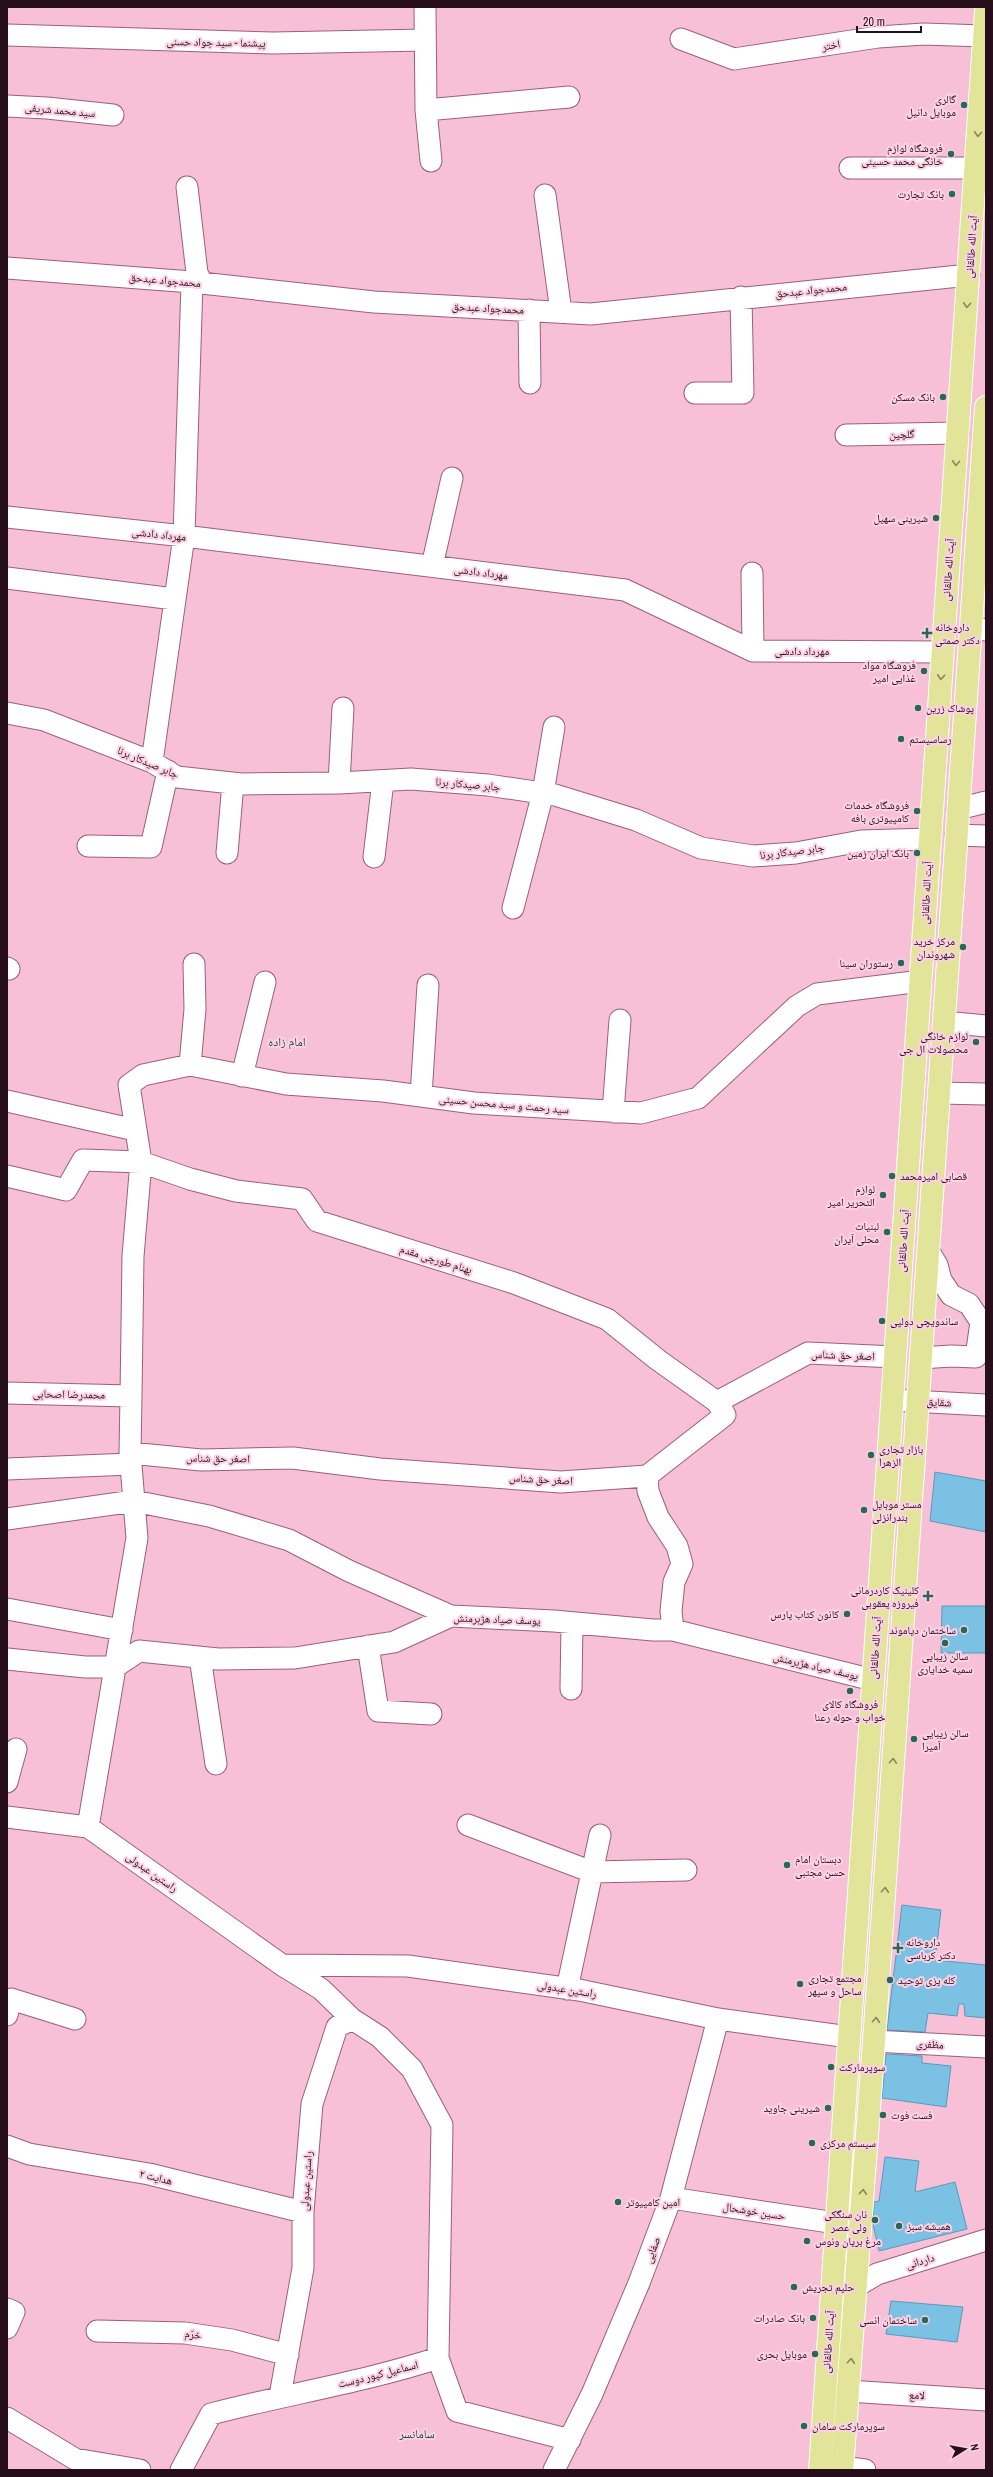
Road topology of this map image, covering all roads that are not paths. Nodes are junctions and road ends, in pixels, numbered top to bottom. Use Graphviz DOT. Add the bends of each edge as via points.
graph roads {
  1 [pos="425,7"];
  2 [pos="986,11"];
  3 [pos="7,35"];
  4 [pos="984,36"];
  5 [pos="681,39"];
  6 [pos="425,40"];
  7 [pos="569,97"];
  8 [pos="7,106"];
  9 [pos="426,110"];
  10 [pos="113,115"];
  11 [pos="431,162"];
  12 [pos="850,168"];
  13 [pos="976,168"];
  14 [pos="187,186"];
  15 [pos="545,196"];
  16 [pos="7,268"];
  17 [pos="969,275"];
  18 [pos="197,283"];
  19 [pos="741,297"];
  20 [pos="529,310"];
  21 [pos="562,312"];
  22 [pos="530,383"];
  23 [pos="695,393"];
  24 [pos="986,407"];
  25 [pos="958,433"];
  26 [pos="846,435"];
  27 [pos="985,438"];
  28 [pos="452,478"];
  29 [pos="7,517"];
  30 [pos="184,536"];
  31 [pos="432,566"];
  32 [pos="752,573"];
  33 [pos="7,578"];
  34 [pos="979,593"];
  35 [pos="174,599"];
  36 [pos="944,624"];
  37 [pos="978,629"];
  38 [pos="753,651"];
  39 [pos="943,652"];
  40 [pos="343,708"];
  41 [pos="7,713"];
  42 [pos="554,727"];
  43 [pos="160,767"];
  44 [pos="382,781"];
  45 [pos="233,783"];
  46 [pos="338,783"];
  47 [pos="543,793"];
  48 [pos="986,802"];
  49 [pos="958,809"];
  50 [pos="956,835"];
  51 [pos="986,836"];
  52 [pos="929,839"];
  53 [pos="88,846"];
  54 [pos="227,853"];
  55 [pos="374,857"];
  56 [pos="513,908"];
  57 [pos="194,964"];
  58 [pos="921,981"];
  59 [pos="265,982"];
  60 [pos="428,985"];
  61 [pos="620,1020"];
  62 [pos="944,1022"];
  63 [pos="986,1026"];
  64 [pos="190,1066"];
  65 [pos="242,1076"];
  66 [pos="939,1093"];
  67 [pos="986,1094"];
  68 [pos="421,1096"];
  69 [pos="7,1101"];
  70 [pos="612,1112"];
  71 [pos="135,1130"];
  72 [pos="141,1162"];
  73 [pos="7,1178"];
  74 [pos="928,1250"];
  75 [pos="895,1357"];
  76 [pos="921,1358"];
  77 [pos="7,1393"];
  78 [pos="131,1396"];
  79 [pos="892,1400"];
  80 [pos="918,1401"];
  81 [pos="717,1402"];
  82 [pos="986,1405"];
  83 [pos="131,1458"];
  84 [pos="7,1469"];
  85 [pos="647,1476"];
  86 [pos="134,1501"];
  87 [pos="7,1519"];
  88 [pos="7,1609"];
  89 [pos="451,1616"];
  90 [pos="572,1623"];
  91 [pos="122,1630"];
  92 [pos="673,1630"];
  93 [pos="368,1646"];
  94 [pos="200,1657"];
  95 [pos="7,1658"];
  96 [pos="116,1667"];
  97 [pos="873,1680"];
  98 [pos="571,1689"];
  99 [pos="431,1714"];
  100 [pos="16,1750"];
  101 [pos="216,1764"];
  102 [pos="7,1782"];
  103 [pos="7,1817"];
  104 [pos="468,1826"];
  105 [pos="88,1827"];
  106 [pos="600,1835"];
  107 [pos="686,1870"];
  108 [pos="592,1872"];
  109 [pos="282,1965"];
  110 [pos="567,1989"];
  111 [pos="7,2015"];
  112 [pos="75,2019"];
  113 [pos="352,2019"];
  114 [pos="718,2019"];
  115 [pos="849,2037"];
  116 [pos="874,2041"];
  117 [pos="986,2047"];
  118 [pos="7,2146"];
  119 [pos="671,2198"];
  120 [pos="303,2212"];
  121 [pos="836,2223"];
  122 [pos="986,2240"];
  123 [pos="857,2286"];
  124 [pos="7,2309"];
  125 [pos="7,2328"];
  126 [pos="97,2331"];
  127 [pos="288,2355"];
  128 [pos="438,2358"];
  129 [pos="848,2391"];
  130 [pos="280,2396"];
  131 [pos="986,2400"];
  132 [pos="7,2418"];
  133 [pos="570,2440"];
  134 [pos="842,2468"];
  135 [pos="140,2470"];
  136 [pos="181,2470"];
  137 [pos="554,2470"];
  138 [pos="820,2470"];
  139 [pos="866,2470"];
  1 -- 6 [label="street"];
  2 -- 4 [label="main road, آیت الله طالقانی"];
  3 -- 6 [label="street, پیشنما - سید جواد حسنی" via="273,43"];
  4 -- 5 [label="street, اختر" via="924,34 878,37 734,59"];
  4 -- 13 [label="main road, آیت الله طالقانی, one-way"];
  6 -- 9 [label="street"];
  7 -- 9 [label="street"];
  8 -- 10 [label="street, سید محمد شریفی"];
  9 -- 11 [label="street"];
  12 -- 13 [label="street"];
  13 -- 17 [label="main road, آیت الله طالقانی"];
  14 -- 18 [label="street" via="198,273"];
  15 -- 21 [label="street"];
  16 -- 18 [label="street, محمدجواد عبدحق"];
  17 -- 19 [label="street, محمدجواد عبدحق"];
  17 -- 25 [label="main road, آیت الله طالقانی, one-way"];
  18 -- 20 [label="street, محمدجواد عبدحق" via="374,302"];
  18 -- 30 [label="street"];
  19 -- 21 [label="street, محمدجواد عبدحق" via="592,314"];
  19 -- 23 [label="street" via="743,393"];
  20 -- 21 [label="street, محمدجواد عبدحق"];
  20 -- 22 [label="street"];
  24 -- 27 [label="main road"];
  25 -- 26 [label="street, گلچین"];
  25 -- 36 [label="main road, آیت الله طالقانی, one-way"];
  27 -- 34 [label="main road"];
  28 -- 31 [label="street"];
  29 -- 30 [label="street, مهرداد دادشی"];
  30 -- 31 [label="street, مهرداد دادشی"];
  30 -- 35 [label="street"];
  31 -- 38 [label="street, مهرداد دادشی" via="625,590"];
  32 -- 38 [label="street"];
  33 -- 35 [label="street"];
  34 -- 37 [label="main road"];
  35 -- 43 [label="street"];
  36 -- 37 [label="main road"];
  36 -- 39 [label="main road, آیت الله طالقانی"];
  37 -- 49 [label="main road"];
  38 -- 39 [label="street, مهرداد دادشی"];
  39 -- 52 [label="main road, آیت الله طالقانی, one-way"];
  40 -- 46 [label="street"];
  41 -- 43 [label="street, جابر صیدکار برنا" via="44,720"];
  42 -- 47 [label="street"];
  43 -- 45 [label="street, جابر صیدکار برنا" via="177,776"];
  43 -- 53 [label="street" via="151,847"];
  44 -- 46 [label="street, جابر صیدکار برنا"];
  44 -- 47 [label="street, جابر صیدکار برنا" via="411,779 480,784"];
  44 -- 55 [label="street"];
  45 -- 46 [label="street, جابر صیدکار برنا"];
  45 -- 54 [label="street"];
  47 -- 52 [label="street, جابر صیدکار برنا" via="636,820 701,848 753,856 796,853 861,841"];
  47 -- 56 [label="street"];
  48 -- 49 [label="street"];
  49 -- 50 [label="main road"];
  50 -- 51 [label="street"];
  50 -- 62 [label="main road"];
  52 -- 58 [label="main road, آیت الله طالقانی"];
  57 -- 64 [label="street" via="195,1009"];
  58 -- 70 [label="street, سید رحمت و سید محسن حسینی" via="817,994 797,1006 698,1098 641,1113"];
  58 -- 75 [label="main road, آیت الله طالقانی"];
  59 -- 65 [label="street"];
  60 -- 68 [label="street"];
  61 -- 70 [label="street"];
  62 -- 63 [label="street"];
  62 -- 66 [label="main road"];
  64 -- 65 [label="street, سید رحمت و سید محسن حسینی"];
  64 -- 71 [label="street, سید رحمت و سید محسن حسینی" via="143,1075 129,1085"];
  65 -- 68 [label="street, سید رحمت و سید محسن حسینی" via="286,1084"];
  66 -- 67 [label="street"];
  66 -- 74 [label="main road"];
  68 -- 70 [label="street, سید رحمت و سید محسن حسینی" via="474,1103"];
  69 -- 71 [label="street"];
  71 -- 72 [label="street, سید رحمت و سید محسن حسینی"];
  72 -- 73 [label="street" via="83,1160 66,1190"];
  72 -- 78 [label="street, سید رحمت و سید محسن حسینی" via="133,1256"];
  72 -- 81 [label="street, بهنام طورچی مقدم" via="236,1191 302,1198 317,1221 514,1282 607,1319 658,1360"];
  74 -- 76 [label="main road"];
  74 -- 76 [label="street" via="937,1265 940,1280 951,1295 969,1304 981,1322 976,1357"];
  75 -- 76 [label="main road"];
  75 -- 79 [label="main road, آیت الله طالقانی"];
  75 -- 81 [label="street, اصغر حق شناس" via="808,1353"];
  76 -- 80 [label="main road"];
  77 -- 78 [label="street, محمدرضا اصحابی"];
  78 -- 83 [label="street, سید رحمت و سید محسن حسینی"];
  79 -- 80 [label="street, شقایق"];
  79 -- 97 [label="main road, آیت الله طالقانی"];
  80 -- 82 [label="street, شقایق"];
  116 -- 80 [label="main road, one-way"];
  81 -- 85 [label="street" via="725,1415"];
  83 -- 84 [label="street, اصغر حق شناس"];
  83 -- 85 [label="street, اصغر حق شناس" via="293,1458 380,1469 561,1482"];
  83 -- 86 [label="street, سید رحمت و سید محسن حسینی"];
  85 -- 92 [label="street" via="648,1491 658,1518 676,1546 682,1564 674,1582 671,1611"];
  86 -- 87 [label="street"];
  86 -- 89 [label="street" via="209,1516 289,1540 349,1571"];
  86 -- 91 [label="street, سید رحمت و سید محسن حسینی" via="137,1538"];
  88 -- 91 [label="street"];
  89 -- 90 [label="street, یوسف صیاد هژبرمنش"];
  89 -- 93 [label="street, یوسف صیاد هژبرمنش" via="394,1642"];
  90 -- 92 [label="street, یوسف صیاد هژبرمنش"];
  90 -- 98 [label="street"];
  91 -- 96 [label="street, سید رحمت و سید محسن حسینی"];
  92 -- 97 [label="street, یوسف صیاد هژبرمنش"];
  93 -- 94 [label="street, یوسف صیاد هژبرمنش" via="295,1658"];
  93 -- 99 [label="street" via="378,1711"];
  94 -- 96 [label="street, یوسف صیاد هژبرمنش" via="139,1650"];
  94 -- 101 [label="street"];
  95 -- 96 [label="street" via="85,1668"];
  96 -- 105 [label="street, سید رحمت و سید محسن حسینی"];
  97 -- 115 [label="main road, آیت الله طالقانی"];
  100 -- 102 [label="street"];
  103 -- 105 [label="street, راستین عبدولی"];
  104 -- 108 [label="street"];
  105 -- 109 [label="street, راستین عبدولی"];
  106 -- 108 [label="street"];
  107 -- 108 [label="street"];
  108 -- 110 [label="street"];
  109 -- 110 [label="street, راستین عبدولی" via="408,1966"];
  109 -- 113 [label="street, راستین عبدولی" via="321,1989"];
  110 -- 114 [label="street, راستین عبدولی"];
  111 -- 112 [label="street" via="11,1999"];
  113 -- 120 [label="street, راستین عبدولی" via="337,2026 312,2104"];
  113 -- 128 [label="street" via="380,2037 412,2069 442,2125"];
  114 -- 115 [label="street, راستین عبدولی"];
  114 -- 119 [label="street, صفایی"];
  115 -- 121 [label="main road, آیت الله طالقانی"];
  116 -- 117 [label="street, مظفری"];
  123 -- 116 [label="main road, one-way"];
  118 -- 120 [label="street, هدایت ۲" via="29,2154 149,2174"];
  119 -- 121 [label="street, حسین خوشحال"];
  119 -- 133 [label="street, صفایی" via="640,2283"];
  120 -- 127 [label="street, راستین عبدولی" via="302,2268"];
  121 -- 138 [label="main road, آیت الله طالقانی"];
  122 -- 123 [label="street, داردانی" via="877,2274"];
  129 -- 123 [label="main road, one-way"];
  124 -- 125 [label="street" via="14,2312"];
  126 -- 127 [label="street, خرّم" via="185,2333 232,2340"];
  127 -- 130 [label="street, راستین عبدولی"];
  128 -- 130 [label="street, اسماعیل کپور دوست" via="390,2373"];
  128 -- 133 [label="street" via="457,2411"];
  129 -- 131 [label="street, لامع"];
  129 -- 134 [label="main road"];
  130 -- 136 [label="street, اسماعیل کپور دوست" via="211,2414"];
  132 -- 135 [label="street" via="75,2458"];
  133 -- 137 [label="street, صفایی"];
  134 -- 139 [label="street"];
}
